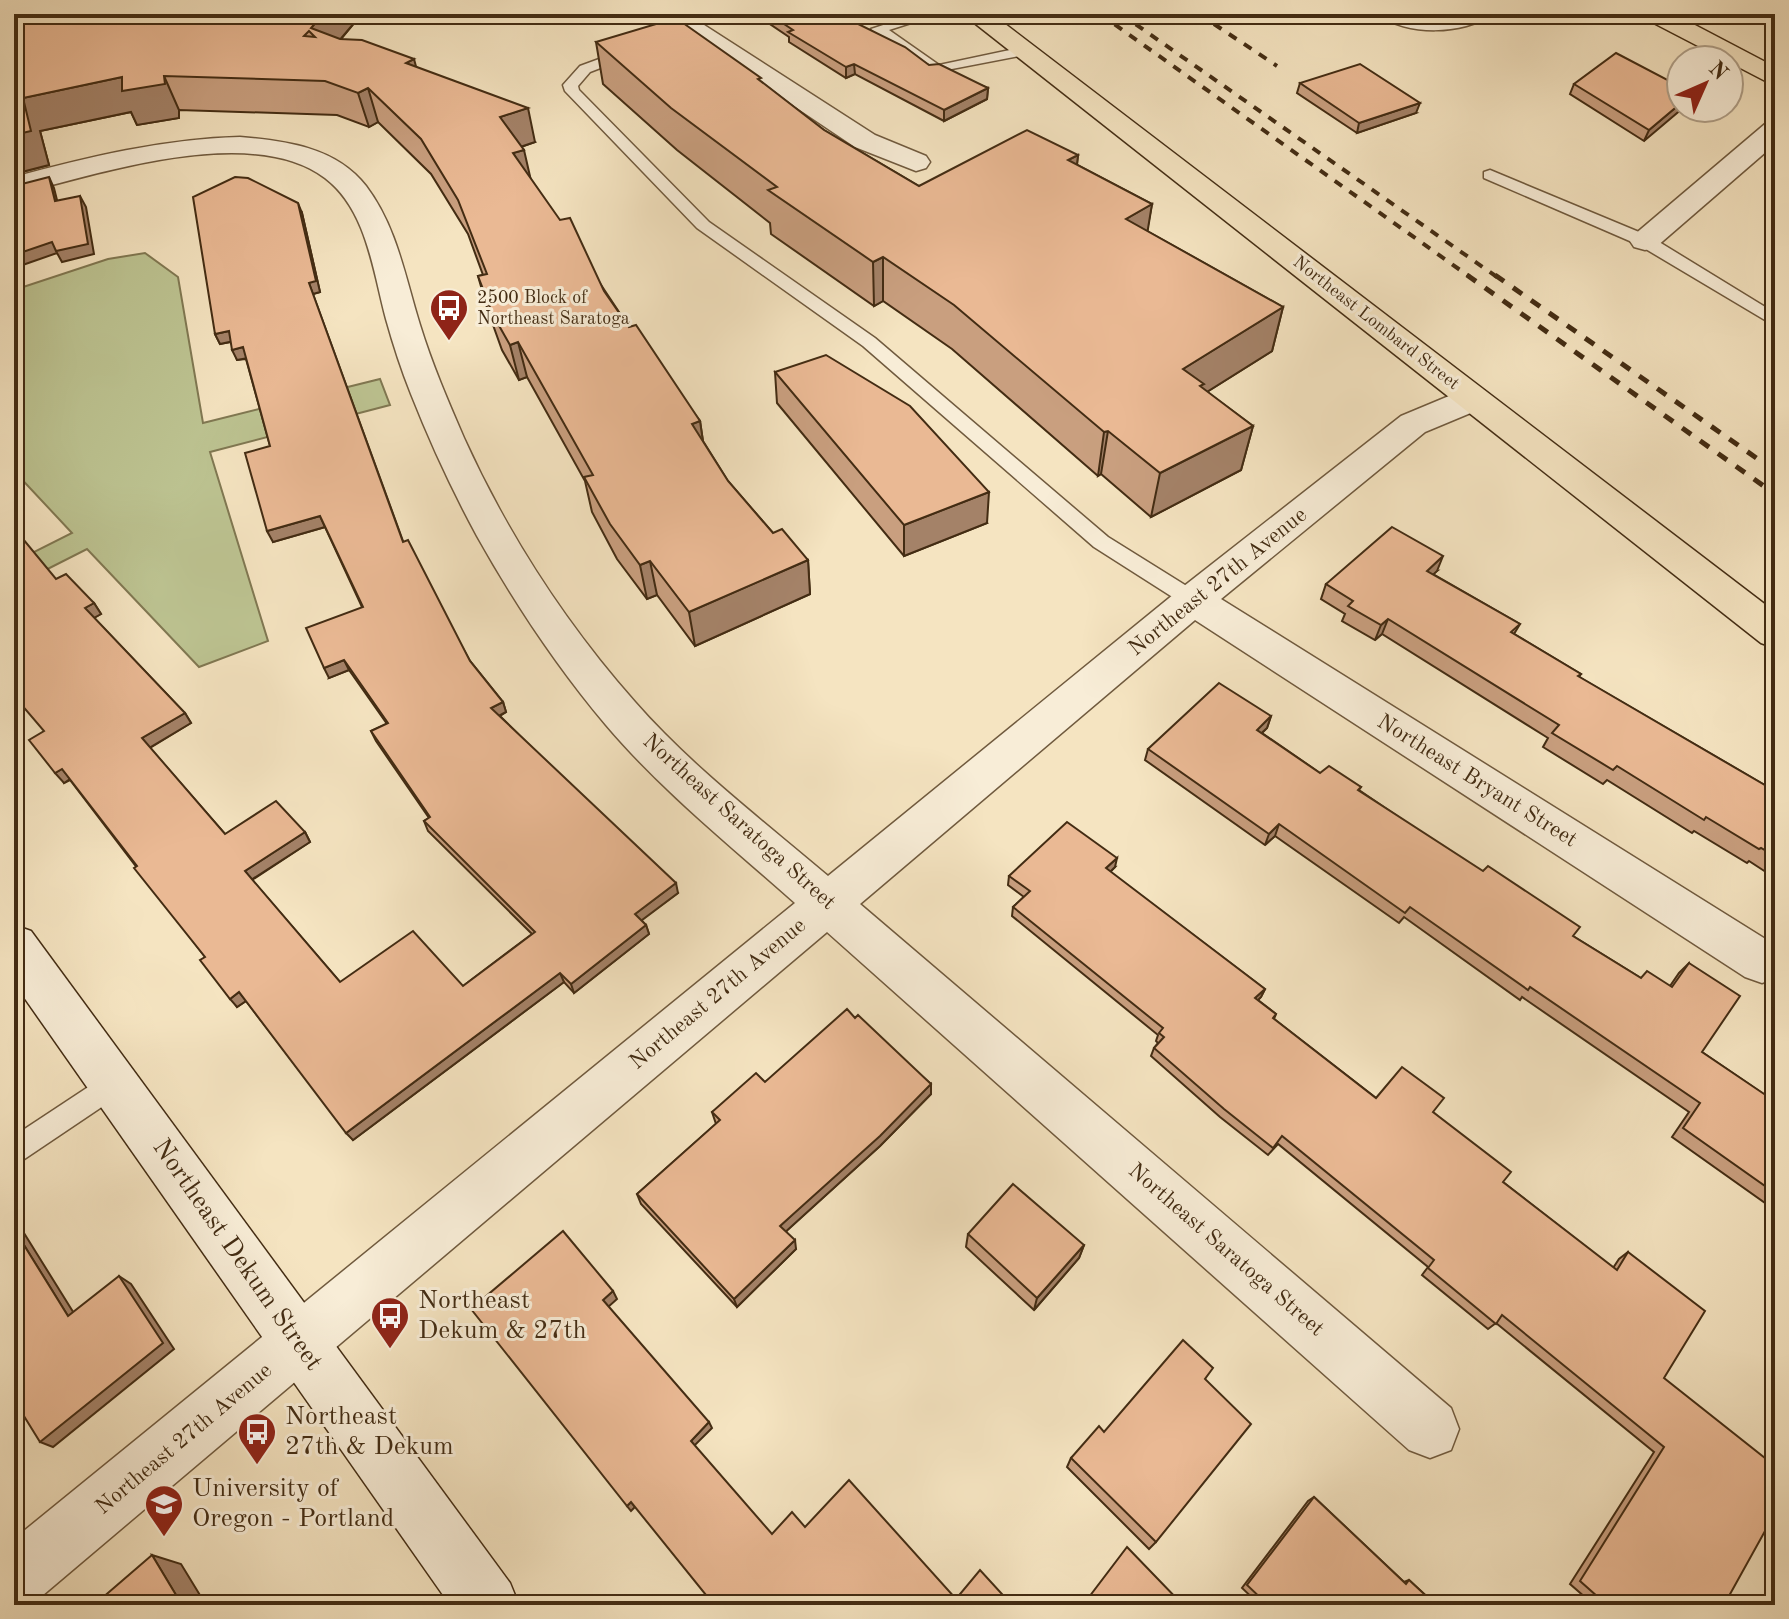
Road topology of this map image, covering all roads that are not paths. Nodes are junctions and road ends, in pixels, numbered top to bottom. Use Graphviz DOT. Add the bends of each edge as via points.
graph roads {
  1 [pos="932,14"];
  2 [pos="976,14"];
  3 [pos="1386,14"];
  4 [pos="1484,14"];
  5 [pos="1655,14"];
  6 [pos="680,26"];
  7 [pos="649,44"];
  8 [pos="1024,51"];
  9 [pos="1775,78"];
  10 [pos="1775,130"];
  11 [pos="916,162"];
  12 [pos="1490,175"];
  13 [pos="14,186"];
  14 [pos="1645,241"];
  15 [pos="1775,321"];
  16 [pos="1473,399"];
  17 [pos="1193,600"];
  18 [pos="1775,633"];
  19 [pos="828,903"];
  20 [pos="14,945"];
  21 [pos="1762,962"];
  22 [pos="114,1083"];
  23 [pos="14,1152"];
  24 [pos="300,1343"];
  25 [pos="1430,1429"];
  26 [pos="14,1579"];
  27 [pos="488,1605"];
  1 -- 8 [label="lane" via="878,29 936,70"];
  2 -- 8 [label="main road, Northeast Lombard Street"];
  3 -- 4 [label="lane" via="1426,26"];
  5 -- 9 [label="main road"];
  6 -- 11 [label="street" via="865,141"];
  7 -- 17 [label="lane" via="585,69 572,80 572,91 703,225 869,342 1101,542"];
  8 -- 16 [label="main road, Northeast Lombard Street"];
  10 -- 14 [label="street"];
  12 -- 14 [label="lane"];
  13 -- 19 [label="street, Northeast Saratoga Street" via="214,144 281,150 312,158 338,174 360,195 374,220 422,381 524,584 622,714 697,790"];
  14 -- 15 [label="lane"];
  16 -- 17 [label="street, Northeast 27th Avenue" via="1413,424"];
  16 -- 18 [label="main road, Northeast Lombard Street"];
  17 -- 19 [label="street, Northeast 27th Avenue"];
  17 -- 21 [label="street, Northeast Bryant Street"];
  19 -- 24 [label="street, Northeast 27th Avenue"];
  19 -- 25 [label="street, Northeast Saratoga Street"];
  20 -- 22 [label="street, Northeast Dekum Street"];
  22 -- 23 [label="lane"];
  22 -- 24 [label="street, Northeast Dekum Street"];
  24 -- 26 [label="street, Northeast 27th Avenue"];
  24 -- 27 [label="street, Northeast Dekum Street"];
}
